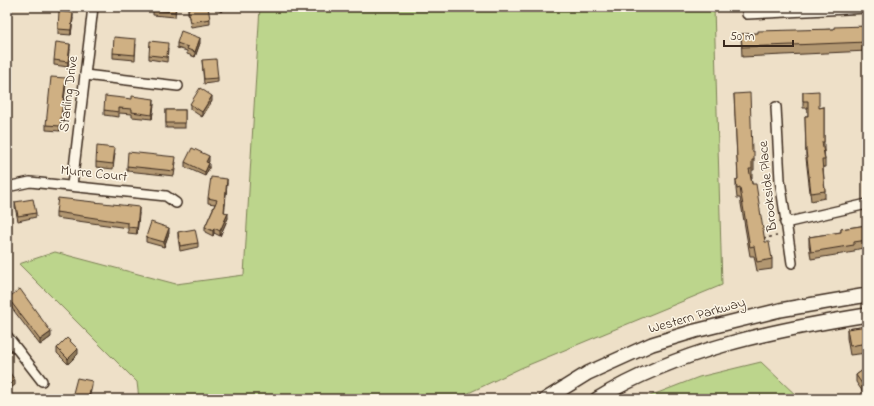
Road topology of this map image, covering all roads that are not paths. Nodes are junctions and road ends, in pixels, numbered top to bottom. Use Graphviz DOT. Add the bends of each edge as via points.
graph roads {
  1 [pos="93,7"];
  2 [pos="867,8"];
  3 [pos="747,14"];
  4 [pos="85,75"];
  5 [pos="178,86"];
  6 [pos="776,107"];
  7 [pos="72,185"];
  8 [pos="7,187"];
  9 [pos="176,203"];
  10 [pos="867,204"];
  11 [pos="785,222"];
  12 [pos="792,263"];
  13 [pos="867,295"];
  14 [pos="867,315"];
  15 [pos="7,336"];
  16 [pos="42,381"];
  17 [pos="546,399"];
  18 [pos="598,399"];
  1 -- 4 [label="street, Starling Drive"];
  2 -- 3 [label="street"];
  4 -- 5 [label="street"];
  4 -- 7 [label="street, Starling Drive"];
  6 -- 11 [label="street, Brookside Place"];
  7 -- 8 [label="street, Murre Court" via="30,182"];
  7 -- 9 [label="street, Murre Court" via="166,196"];
  10 -- 11 [label="street"];
  11 -- 12 [label="street, Brookside Place"];
  13 -- 17 [label="main road, Western Parkway" via="780,310 652,344 588,373"];
  14 -- 18 [label="main road" via="828,321 710,349 617,387"];
  15 -- 16 [label="street"];
}
